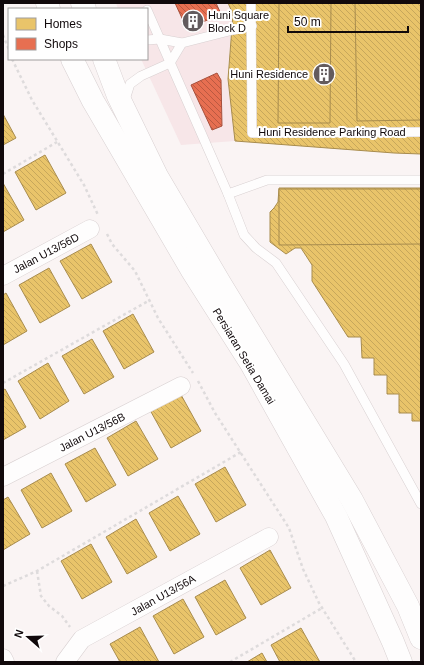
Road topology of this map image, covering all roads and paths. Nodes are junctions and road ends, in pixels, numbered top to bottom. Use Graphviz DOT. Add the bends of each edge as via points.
graph roads {
  1 [pos="251,3"];
  2 [pos="148,12"];
  3 [pos="252,26"];
  4 [pos="3,36"];
  5 [pos="160,39"];
  6 [pos="148,40"];
  7 [pos="182,42"];
  8 [pos="8,48"];
  9 [pos="12,60"];
  10 [pos="72,60"];
  11 [pos="104,60"];
  12 [pos="170,63"];
  13 [pos="123,107"];
  14 [pos="421,132"];
  15 [pos="58,142"];
  16 [pos="3,174"];
  17 [pos="421,180"];
  18 [pos="228,194"];
  19 [pos="98,226"];
  20 [pos="3,276"];
  21 [pos="150,300"];
  22 [pos="3,383"];
  23 [pos="180,386"];
  24 [pos="3,477"];
  25 [pos="421,504"];
  26 [pos="269,537"];
  27 [pos="37,571"];
  28 [pos="3,586"];
  29 [pos="421,638"];
  30 [pos="80,642"];
  31 [pos="3,658"];
  32 [pos="5,662"];
  33 [pos="64,662"];
  34 [pos="230,662"];
  35 [pos="356,662"];
  36 [pos="401,662"];
  1 -- 3 [label="lane"];
  2 -- 5 [label="lane"];
  3 -- 7 [label="lane"];
  3 -- 14 [label="lane, Huni Residence Parking Road" via="252,133"];
  4 -- 8 [label="path"];
  5 -- 6 [label="lane"];
  5 -- 7 [label="lane"];
  5 -- 12 [label="lane"];
  7 -- 12 [label="lane"];
  9 -- 15 [label="path" via="32,100"];
  10 -- 36 [label="street, Persiaran Setia Damai" via="93,101 183,256 250,362 336,516"];
  11 -- 13 [label="street, Persiaran Setia Damai"];
  12 -- 13 [label="lane" via="130,84"];
  12 -- 18 [label="lane"];
  13 -- 29 [label="street, Persiaran Setia Damai" via="157,176 352,500 408,606"];
  15 -- 16 [label="path"];
  15 -- 19 [label="path" via="84,185"];
  17 -- 18 [label="lane" via="267,180"];
  18 -- 25 [label="lane" via="244,235 276,263 344,364"];
  19 -- 20 [label="street, Jalan U13/56D"];
  19 -- 21 [label="path" via="135,271"];
  21 -- 22 [label="path"];
  21 -- 27 [label="path" via="158,318 241,452"];
  23 -- 24 [label="street, Jalan U13/56B"];
  26 -- 30 [label="street, Jalan U13/56A"];
  27 -- 28 [label="path"];
  27 -- 30 [label="path" via="41,596 62,616"];
  30 -- 33 [label="street, Jalan U13/56A"];
  31 -- 32 [label="street"];
  34 -- 35 [label="path" via="322,608"];
}
